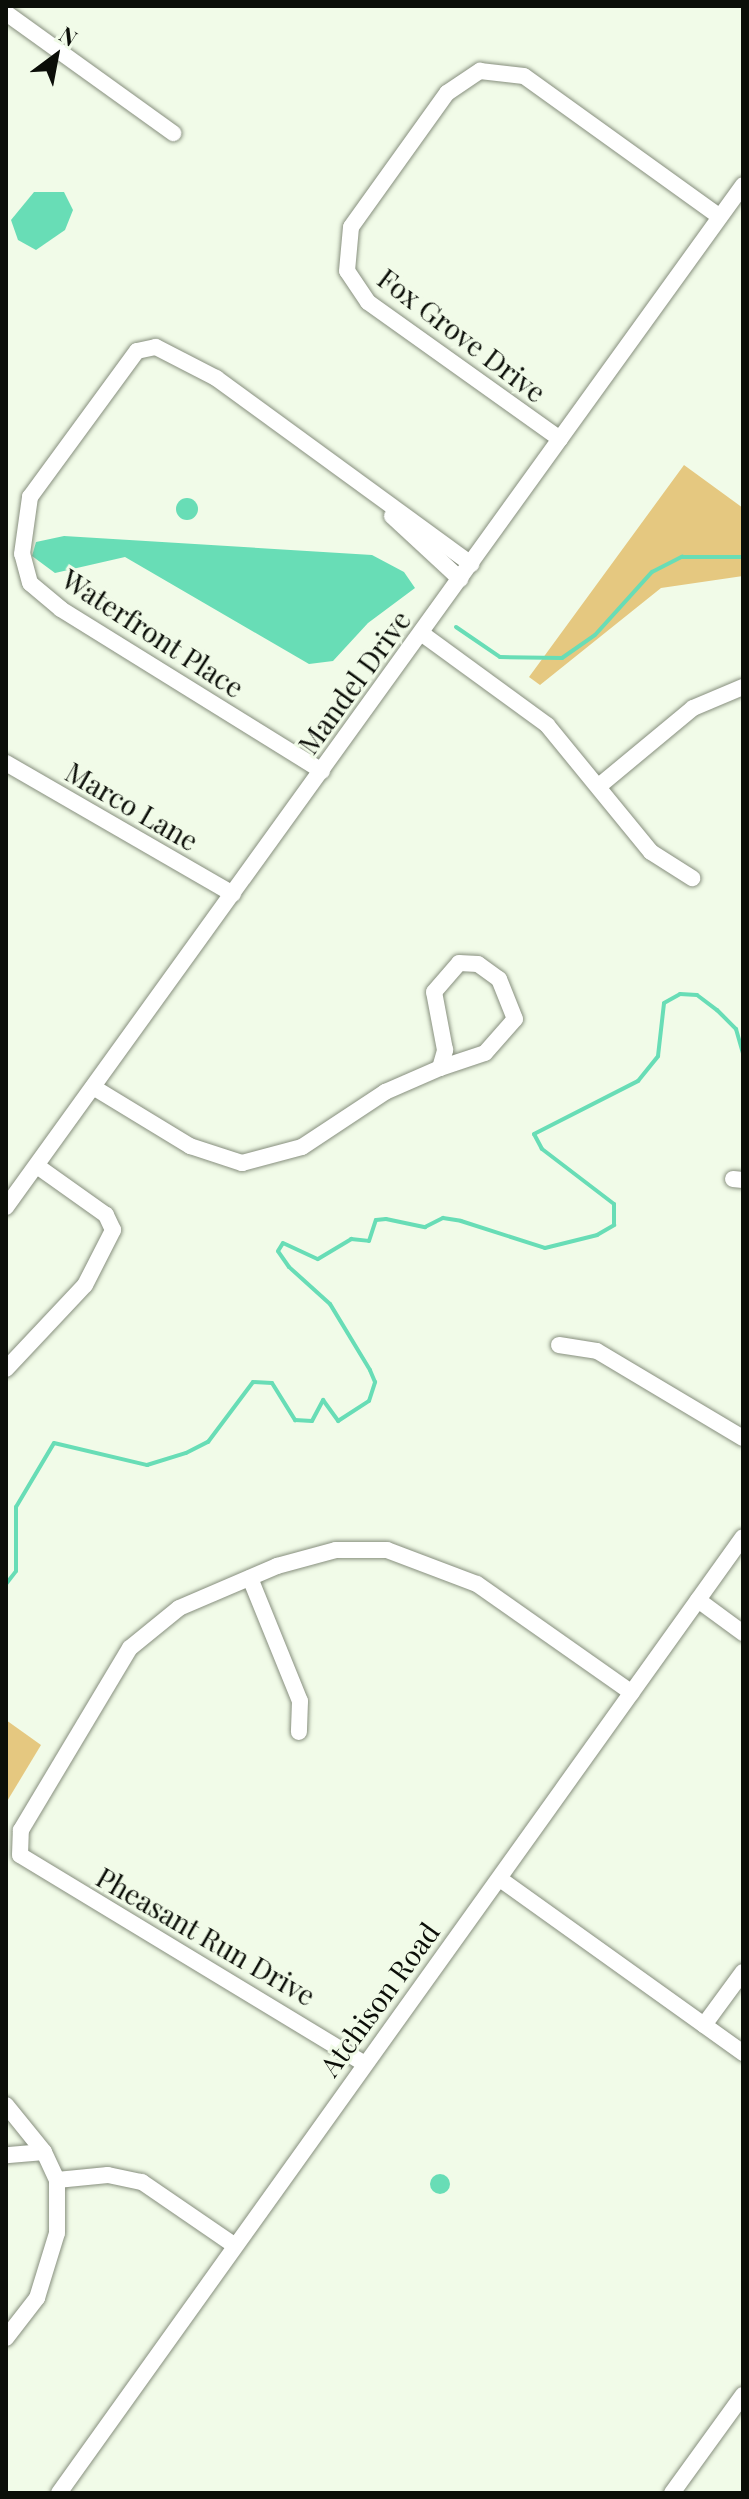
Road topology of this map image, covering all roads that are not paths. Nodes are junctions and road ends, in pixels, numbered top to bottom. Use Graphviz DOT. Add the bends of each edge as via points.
graph roads {
  1 [pos="6,13"];
  2 [pos="173,133"];
  3 [pos="743,185"];
  4 [pos="720,217"];
  5 [pos="560,439"];
  6 [pos="383,506"];
  7 [pos="471,564"];
  8 [pos="460,579"];
  9 [pos="421,633"];
  10 [pos="743,687"];
  11 [pos="6,763"];
  12 [pos="322,771"];
  13 [pos="599,786"];
  14 [pos="692,878"];
  15 [pos="233,894"];
  16 [pos="440,1068"];
  17 [pos="93,1087"];
  18 [pos="37,1166"];
  19 [pos="6,1207"];
  20 [pos="559,1345"];
  21 [pos="6,1369"];
  22 [pos="743,1438"];
  23 [pos="743,1537"];
  24 [pos="250,1578"];
  25 [pos="698,1600"];
  26 [pos="743,1633"];
  27 [pos="632,1693"];
  28 [pos="299,1732"];
  29 [pos="500,1879"];
  30 [pos="743,1972"];
  31 [pos="704,2025"];
  32 [pos="743,2053"];
  33 [pos="365,2064"];
  34 [pos="6,2105"];
  35 [pos="44,2152"];
  36 [pos="6,2155"];
  37 [pos="57,2180"];
  38 [pos="234,2245"];
  39 [pos="6,2338"];
  40 [pos="743,2395"];
  41 [pos="59,2493"];
  42 [pos="672,2493"];
  1 -- 2 [label="street"];
  3 -- 4 [label="street, Mandel Drive"];
  4 -- 5 [label="street, Mandel Drive"];
  4 -- 5 [label="street, Fox Grove Drive" via="524,76 480,71 447,93 351,227 347,271 368,302"];
  5 -- 7 [label="street, Mandel Drive"];
  6 -- 7 [label="street, Waterfront Place"];
  6 -- 8 [label="street, Waterfront Place" via="415,545"];
  6 -- 12 [label="street, Waterfront Place" via="216,378 156,347 137,351 30,497 23,521 30,583 61,609"];
  7 -- 8 [label="street, Mandel Drive"];
  8 -- 9 [label="street, Mandel Drive"];
  9 -- 12 [label="street, Mandel Drive"];
  9 -- 13 [label="street" via="547,725"];
  10 -- 13 [label="street" via="693,708"];
  11 -- 15 [label="street, Marco Lane"];
  12 -- 15 [label="street, Mandel Drive"];
  13 -- 14 [label="street" via="651,852"];
  15 -- 17 [label="street, Mandel Drive"];
  16 -- 16 [label="street" via="485,1053 512,1028 508,990 478,964 459,963 437,982 445,1050"];
  16 -- 17 [label="street" via="385,1092 302,1147 242,1163 190,1146"];
  17 -- 18 [label="street, Mandel Drive"];
  18 -- 19 [label="street, Mandel Drive"];
  18 -- 21 [label="street" via="106,1215 113,1230 85,1285"];
  20 -- 22 [label="street" via="597,1351"];
  23 -- 25 [label="street, Atchison Road"];
  24 -- 27 [label="street" via="336,1550 412,1555 477,1584"];
  24 -- 28 [label="street" via="300,1701"];
  24 -- 33 [label="street, Pheasant Run Drive" via="179,1608 130,1648 21,1830 20,1855"];
  25 -- 26 [label="street"];
  25 -- 27 [label="street, Atchison Road"];
  27 -- 29 [label="street, Atchison Road"];
  29 -- 31 [label="street"];
  29 -- 33 [label="street, Atchison Road"];
  30 -- 31 [label="street"];
  31 -- 32 [label="street"];
  33 -- 38 [label="street, Atchison Road"];
  34 -- 35 [label="street"];
  35 -- 36 [label="street"];
  35 -- 37 [label="street"];
  37 -- 38 [label="street" via="108,2175 142,2182"];
  37 -- 39 [label="street" via="50,2262 37,2298"];
  38 -- 41 [label="street, Atchison Road"];
  40 -- 42 [label="street"];
}
